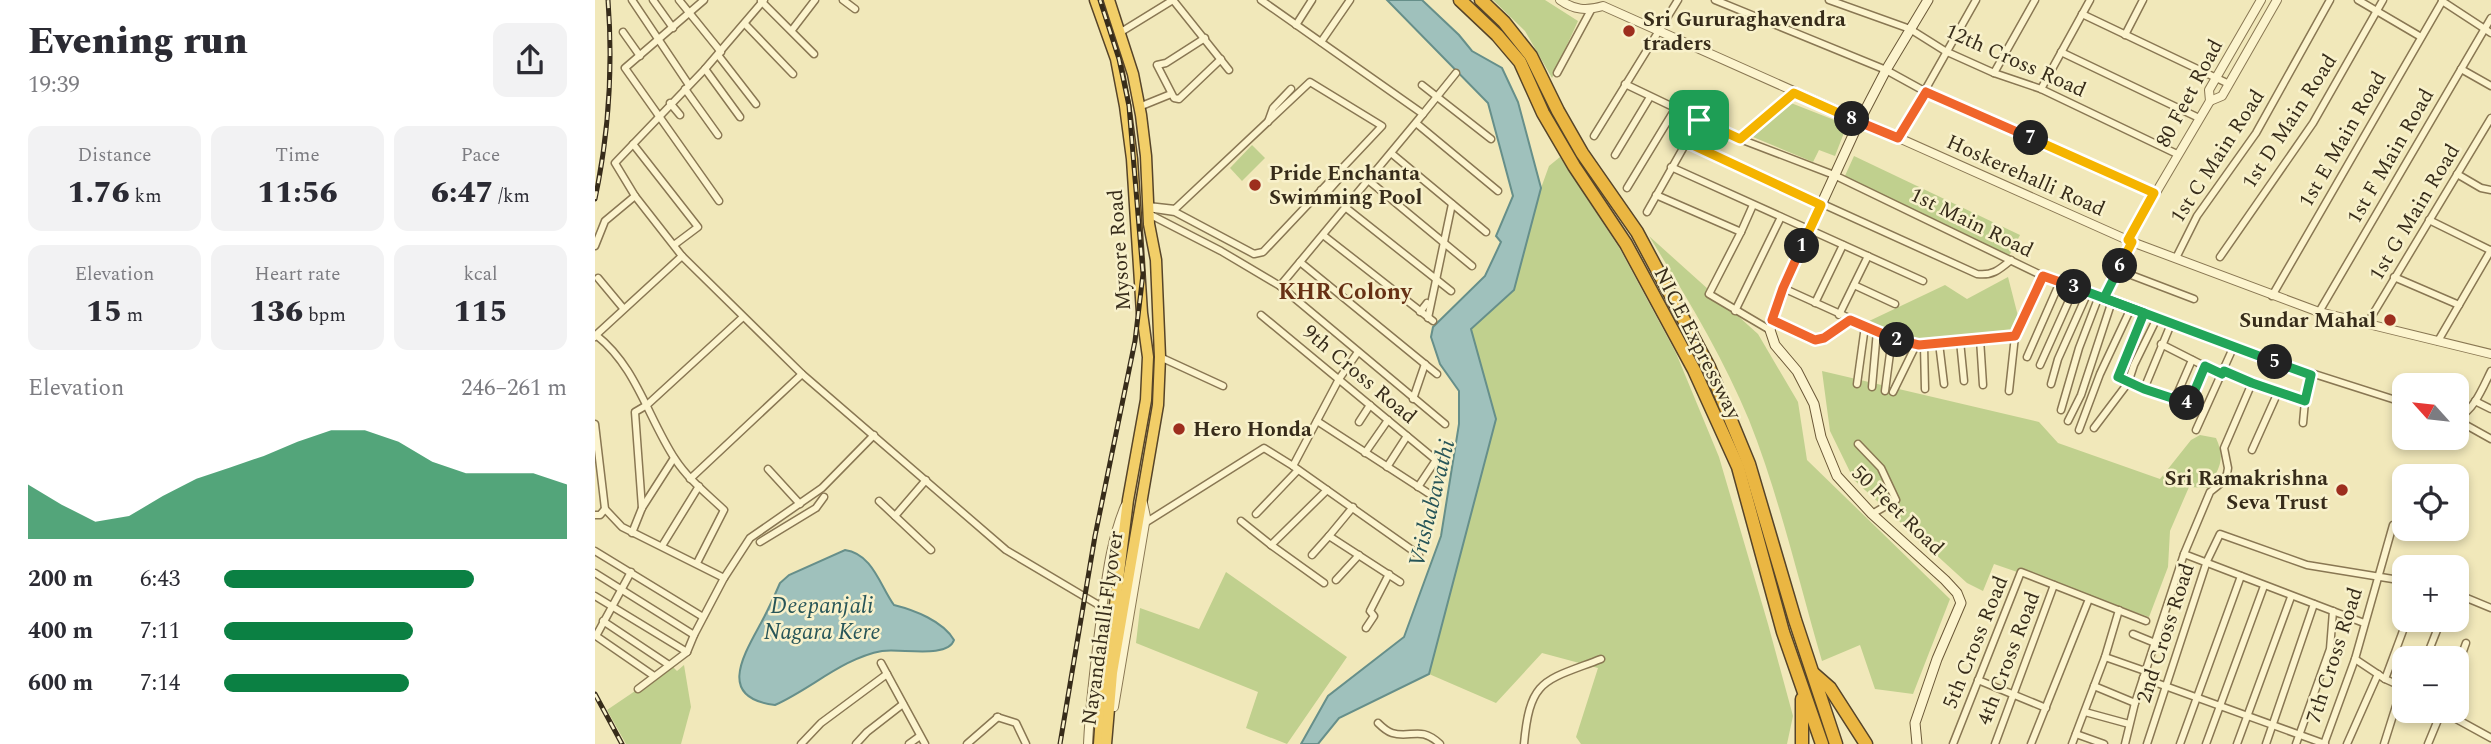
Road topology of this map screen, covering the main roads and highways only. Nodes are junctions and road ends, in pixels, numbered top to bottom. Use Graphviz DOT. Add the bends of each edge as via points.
graph roads {
  1 [pos="1095,0"];
  2 [pos="1109,0"];
  3 [pos="1460,0"];
  4 [pos="1481,0"];
  5 [pos="1928,0"];
  6 [pos="1141,520"];
  7 [pos="1124,531"];
  8 [pos="1108,672"];
  9 [pos="1814,674"];
  10 [pos="1799,679"];
  11 [pos="1098,744"];
  12 [pos="1109,744"];
  13 [pos="1802,744"];
  14 [pos="1822,744"];
  15 [pos="1836,744"];
  16 [pos="1866,744"];
  17 [pos="1917,744"];
  1 -- 7 [label="highway, Mysore Road" via="1116,59 1125,106 1148,356 1146,400"];
  2 -- 6 [label="highway, Mysore Road" via="1139,107 1156,260 1158,405"];
  3 -- 10 [label="highway, NICE Expressway" via="1520,62 1543,113 1626,244 1695,370 1738,467"];
  4 -- 9 [label="highway, NICE Expressway" via="1531,56 1581,153 1637,232 1709,367 1749,464"];
  5 -- 17 [label="main road, 50 Feet Road" via="1859,122 1783,288 1770,330 1814,404 1837,476 1871,514 1945,580 1961,603 1915,723"];
  6 -- 8 [label="highway, Nayandahalli Flyover"];
  7 -- 8 [label="highway, Nayandahalli Flyover"];
  8 -- 11 [label="highway, Nayandahalli Flyover"];
  8 -- 12 [label="highway, Nayandahalli Flyover"];
  9 -- 15 [label="highway, NICE Expressway"];
  9 -- 16 [label="highway" via="1830,688"];
  10 -- 13 [label="highway"];
  10 -- 14 [label="highway, NICE Expressway"];
}
